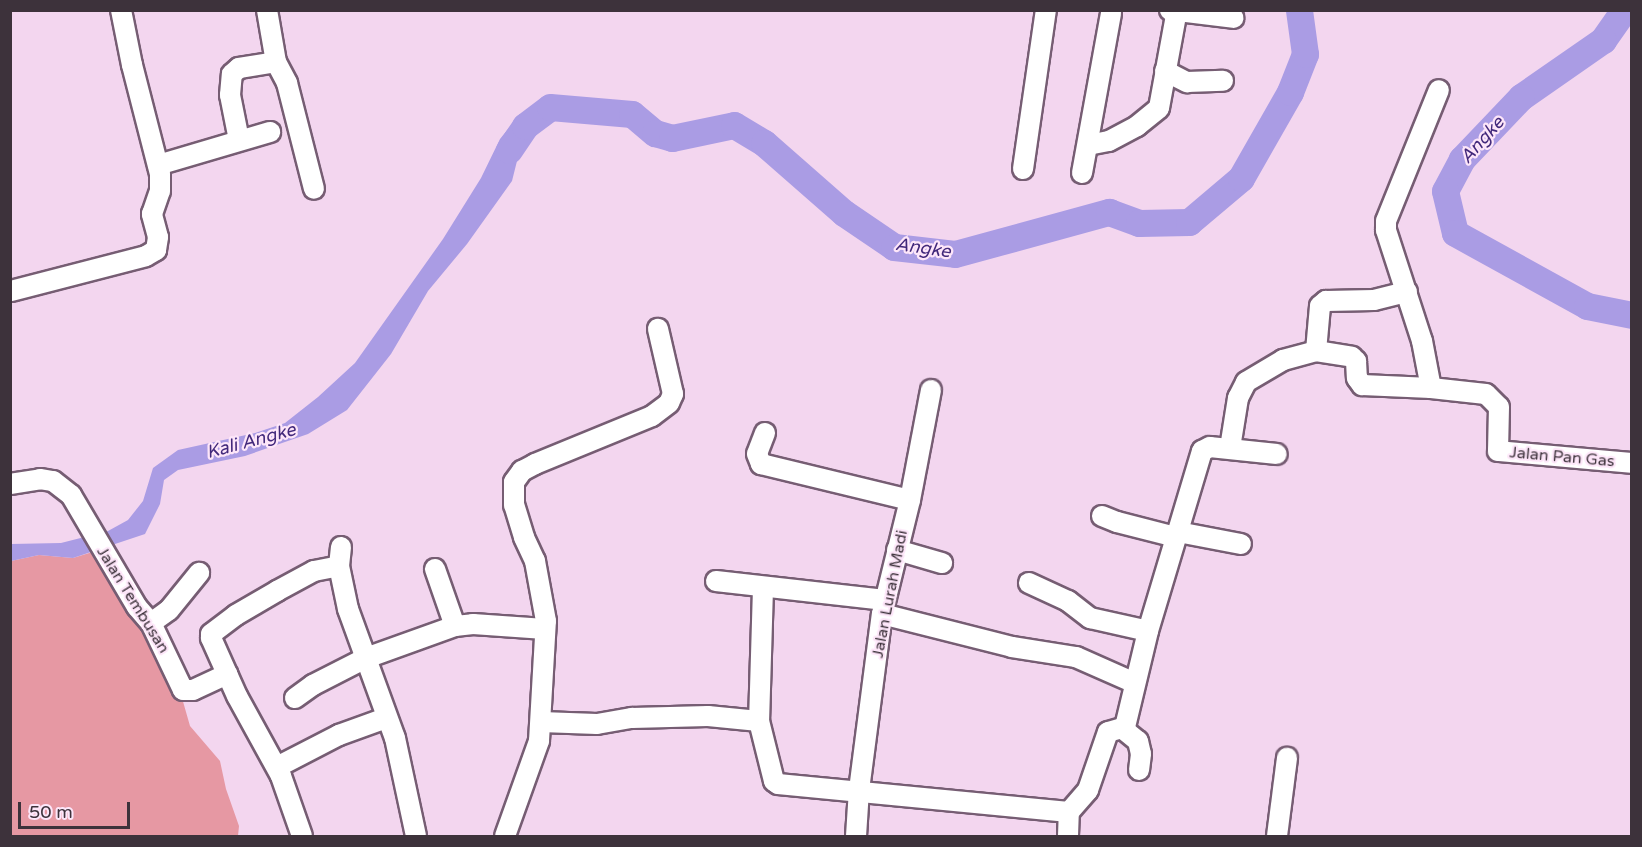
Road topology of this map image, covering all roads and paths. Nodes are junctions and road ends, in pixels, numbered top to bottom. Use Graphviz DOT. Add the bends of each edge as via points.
graph roads {
  1 [pos="122,10"];
  2 [pos="267,10"];
  3 [pos="1047,10"];
  4 [pos="1175,11"];
  5 [pos="1113,12"];
  6 [pos="1233,18"];
  7 [pos="276,62"];
  8 [pos="1165,72"];
  9 [pos="1223,81"];
  10 [pos="1187,82"];
  11 [pos="1439,90"];
  12 [pos="1158,108"];
  13 [pos="270,132"];
  14 [pos="239,140"];
  15 [pos="1088,145"];
  16 [pos="158,165"];
  17 [pos="1023,169"];
  18 [pos="1082,173"];
  19 [pos="314,189"];
  20 [pos="11,291"];
  21 [pos="1407,292"];
  22 [pos="658,329"];
  23 [pos="1316,351"];
  24 [pos="1431,388"];
  25 [pos="931,390"];
  26 [pos="765,433"];
  27 [pos="1230,448"];
  28 [pos="1277,454"];
  29 [pos="1632,464"];
  30 [pos="10,484"];
  31 [pos="910,500"];
  32 [pos="1102,516"];
  33 [pos="1177,534"];
  34 [pos="1241,544"];
  35 [pos="897,549"];
  36 [pos="942,563"];
  37 [pos="435,569"];
  38 [pos="199,573"];
  39 [pos="716,581"];
  40 [pos="1029,583"];
  41 [pos="763,588"];
  42 [pos="884,607"];
  43 [pos="151,623"];
  44 [pos="455,626"];
  45 [pos="545,629"];
  46 [pos="1149,631"];
  47 [pos="366,658"];
  48 [pos="228,674"];
  49 [pos="1135,683"];
  50 [pos="295,698"];
  51 [pos="386,718"];
  52 [pos="759,721"];
  53 [pos="541,722"];
  54 [pos="1123,729"];
  55 [pos="1287,758"];
  56 [pos="277,767"];
  57 [pos="1139,770"];
  58 [pos="859,790"];
  59 [pos="1069,812"];
  60 [pos="302,837"];
  61 [pos="416,837"];
  62 [pos="505,837"];
  63 [pos="856,837"];
  64 [pos="1068,837"];
  65 [pos="1277,837"];
  1 -- 16 [label="street"];
  2 -- 7 [label="street"];
  3 -- 17 [label="street"];
  4 -- 6 [label="street"];
  4 -- 8 [label="street"];
  5 -- 15 [label="street"];
  7 -- 14 [label="street" via="239,68 232,74 230,94"];
  7 -- 19 [label="street" via="287,83"];
  8 -- 10 [label="street"];
  8 -- 12 [label="street"];
  9 -- 10 [label="street"];
  10 -- 12 [label="street"];
  11 -- 21 [label="street" via="1386,221"];
  12 -- 15 [label="street" via="1137,126 1109,141"];
  13 -- 14 [label="street"];
  14 -- 16 [label="street"];
  15 -- 18 [label="street"];
  16 -- 20 [label="street" via="160,191 152,214 158,237 156,250 146,256"];
  21 -- 23 [label="street" via="1374,300 1326,301 1320,306"];
  21 -- 24 [label="street"];
  22 -- 45 [label="street" via="673,394 669,403 652,416 535,464 522,471 514,482 514,505 535,561"];
  23 -- 24 [label="street, Jalan Pan Gas" via="1352,357 1356,361 1356,378 1362,385"];
  23 -- 27 [label="street, Jalan Pan Gas" via="1283,360 1246,382 1238,398"];
  24 -- 29 [label="street, Jalan Pan Gas" via="1486,394 1493,400 1498,406 1498,451"];
  25 -- 31 [label="street, Jalan Lurah Madi"];
  26 -- 31 [label="street" via="757,454 761,464"];
  27 -- 28 [label="street"];
  27 -- 33 [label="street" via="1210,447 1202,451"];
  30 -- 43 [label="street, Jalan Tembusan" via="53,481 70,495 137,607"];
  31 -- 35 [label="street, Jalan Lurah Madi"];
  32 -- 33 [label="street"];
  33 -- 34 [label="street"];
  33 -- 46 [label="street"];
  35 -- 36 [label="street"];
  35 -- 42 [label="street, Jalan Lurah Madi"];
  37 -- 44 [label="street"];
  38 -- 43 [label="street" via="174,606"];
  39 -- 41 [label="street"];
  40 -- 46 [label="street" via="1068,601 1090,618"];
  41 -- 42 [label="street"];
  41 -- 52 [label="street"];
  42 -- 49 [label="street" via="1012,647 1076,657"];
  42 -- 58 [label="street, Jalan Lurah Madi" via="876,740"];
  43 -- 48 [label="street, Jalan Tembusan" via="183,690 193,690"];
  44 -- 45 [label="street"];
  44 -- 47 [label="street"];
  45 -- 53 [label="street"];
  46 -- 49 [label="street"];
  47 -- 48 [label="street" via="348,609 340,557 236,615 212,634 216,653"];
  47 -- 50 [label="street"];
  47 -- 51 [label="street"];
  48 -- 56 [label="street"];
  49 -- 54 [label="street"];
  51 -- 56 [label="street" via="339,735"];
  51 -- 61 [label="street" via="400,755"];
  52 -- 53 [label="street" via="708,716 632,718 597,724"];
  52 -- 58 [label="street" via="777,784"];
  53 -- 62 [label="street" via="532,763"];
  54 -- 57 [label="street" via="1138,741"];
  54 -- 59 [label="street" via="1108,732 1088,789"];
  55 -- 65 [label="street"];
  56 -- 60 [label="street"];
  58 -- 59 [label="street"];
  58 -- 63 [label="street, Jalan Lurah Madi"];
  59 -- 64 [label="street"];
}
